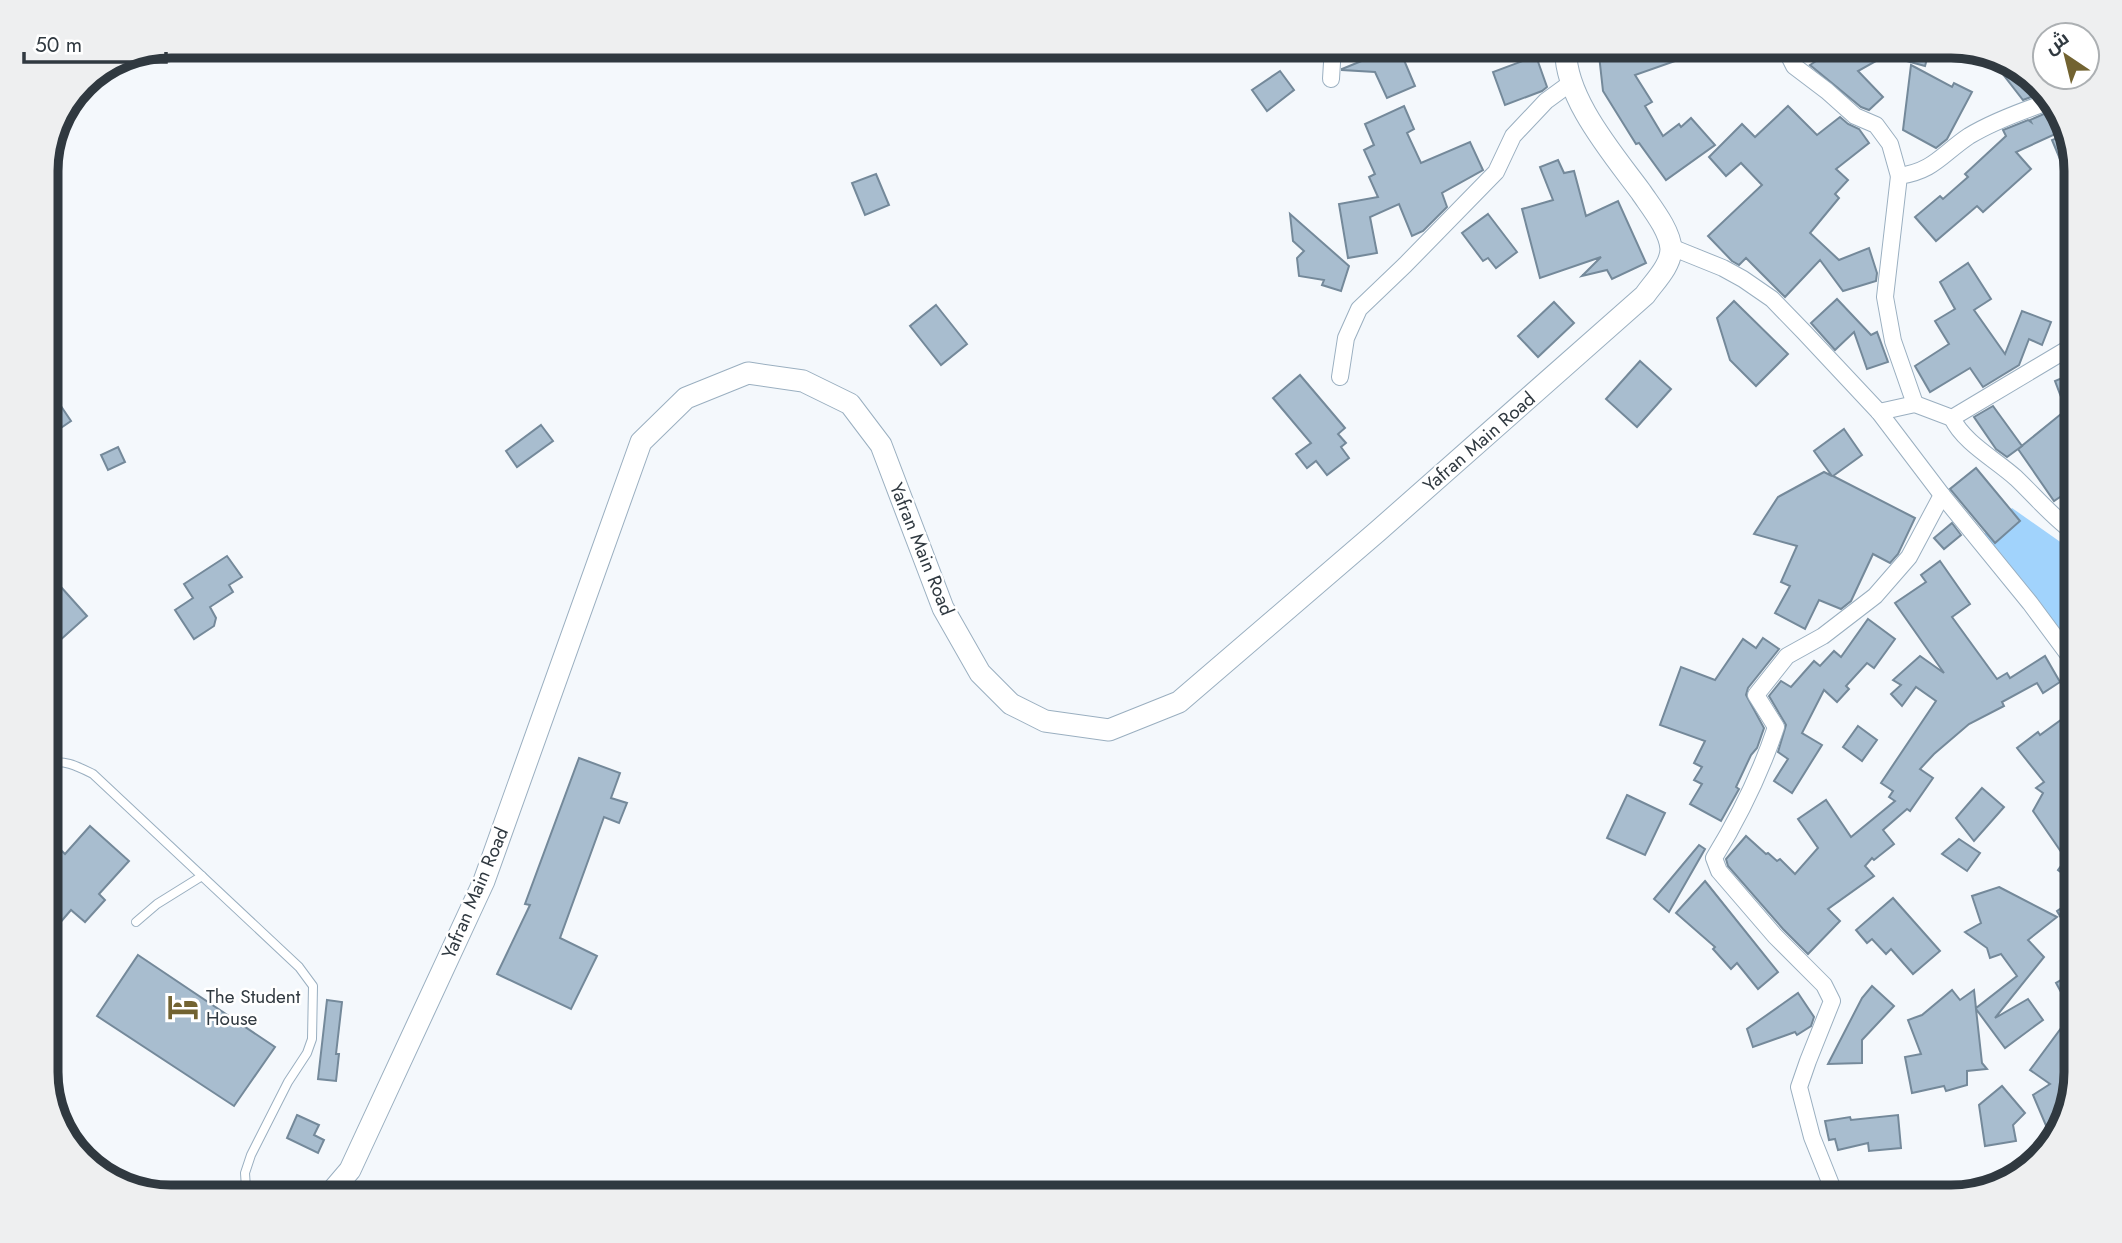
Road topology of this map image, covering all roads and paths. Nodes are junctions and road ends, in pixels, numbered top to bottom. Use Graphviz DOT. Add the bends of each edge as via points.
graph roads {
  1 [pos="1332,58"];
  2 [pos="1567,58"];
  3 [pos="1789,58"];
  4 [pos="1331,79"];
  5 [pos="1572,82"];
  6 [pos="2041,103"];
  7 [pos="1899,176"];
  8 [pos="1671,247"];
  9 [pos="2064,351"];
  10 [pos="1340,377"];
  11 [pos="1915,404"];
  12 [pos="1879,412"];
  13 [pos="1952,418"];
  14 [pos="1942,495"];
  15 [pos="2064,523"];
  16 [pos="2064,649"];
  17 [pos="58,763"];
  18 [pos="202,876"];
  19 [pos="136,922"];
  20 [pos="246,1185"];
  21 [pos="338,1185"];
  22 [pos="1831,1185"];
  1 -- 4 [label="street"];
  2 -- 5 [label="main road"];
  3 -- 7 [label="street" via="1856,116 1876,125 1890,144"];
  5 -- 8 [label="main road" via="1598,132 1658,216"];
  5 -- 10 [label="street" via="1546,101 1513,136 1496,172 1482,187 1359,309 1346,338"];
  6 -- 7 [label="street" via="1968,137 1917,173"];
  7 -- 11 [label="street" via="1885,297 1893,341"];
  8 -- 12 [label="street" via="1723,268 1772,299"];
  8 -- 21 [label="main road, Yafran Main Road" via="1668,262 1645,295 1378,531 1179,702 1109,730 1045,721 1011,704 979,673 943,608 881,445 850,404 803,381 748,373 686,398 641,442 484,881 350,1170"];
  9 -- 13 [label="street"];
  11 -- 12 [label="street"];
  11 -- 13 [label="street"];
  12 -- 14 [label="street"];
  13 -- 15 [label="street"];
  14 -- 16 [label="street"];
  14 -- 22 [label="street" via="1909,557 1875,596 1823,636 1787,656 1756,695 1776,727 1714,858 1774,936 1825,985 1832,1002 1799,1087"];
  17 -- 18 [label="lane" via="77,765 93,774"];
  18 -- 19 [label="lane"];
  18 -- 20 [label="lane" via="299,967 313,986 312,1039 251,1154"];
}
